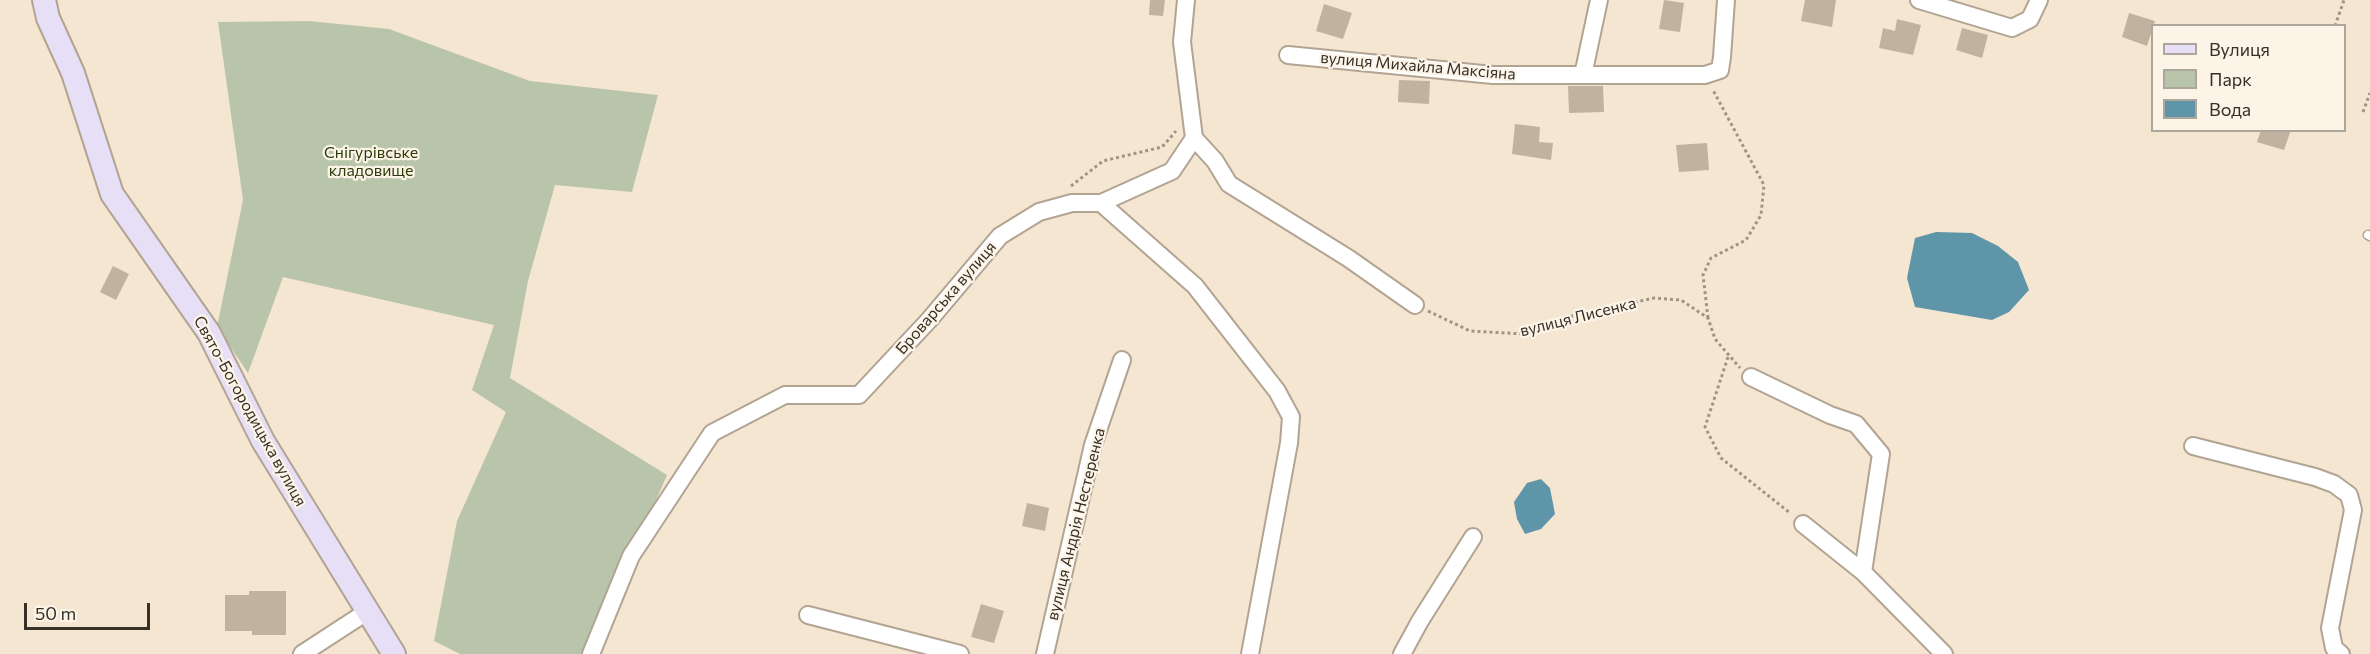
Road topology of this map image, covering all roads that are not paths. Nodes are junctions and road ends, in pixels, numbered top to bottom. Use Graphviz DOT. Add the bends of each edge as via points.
graph roads {
  1 [pos="44,0"];
  2 [pos="1186,0"];
  3 [pos="1599,0"];
  4 [pos="1726,0"];
  5 [pos="1919,0"];
  6 [pos="2039,0"];
  7 [pos="1288,55"];
  8 [pos="1583,75"];
  9 [pos="1194,138"];
  10 [pos="1101,203"];
  11 [pos="1415,305"];
  12 [pos="1122,360"];
  13 [pos="1750,377"];
  14 [pos="2193,446"];
  15 [pos="1803,524"];
  16 [pos="1473,537"];
  17 [pos="1863,572"];
  18 [pos="368,611"];
  19 [pos="808,615"];
  20 [pos="302,654"];
  21 [pos="394,654"];
  22 [pos="591,654"];
  23 [pos="960,654"];
  24 [pos="1045,654"];
  25 [pos="1250,654"];
  26 [pos="1402,654"];
  27 [pos="1944,654"];
  28 [pos="2341,654"];
  1 -- 18 [label="street, Свято-Богородицька вулиця" via="73,73 112,194 210,333 263,441"];
  2 -- 9 [label="street" via="1182,42"];
  3 -- 8 [label="street"];
  4 -- 8 [label="street, вулиця Михайла Максіяна" via="1720,70 1705,75"];
  5 -- 6 [label="street" via="2012,28 2030,19"];
  7 -- 8 [label="street, вулиця Михайла Максіяна" via="1493,75"];
  9 -- 10 [label="street" via="1172,171"];
  9 -- 11 [label="street" via="1230,184"];
  10 -- 22 [label="street, Броварська вулиця" via="1072,203 1039,212 1000,236 859,395 785,395 712,433 631,556"];
  10 -- 25 [label="street" via="1195,286 1277,391 1291,417"];
  12 -- 24 [label="street, вулиця Андрія Нестеренка" via="1093,445"];
  13 -- 17 [label="street" via="1856,424 1881,454"];
  14 -- 28 [label="street" via="2315,477 2349,495 2353,510 2330,628 2334,648"];
  15 -- 17 [label="street"];
  16 -- 26 [label="street"];
  17 -- 27 [label="street"];
  18 -- 20 [label="street"];
  18 -- 21 [label="street, Свято-Богородицька вулиця"];
  19 -- 23 [label="street"];
}
